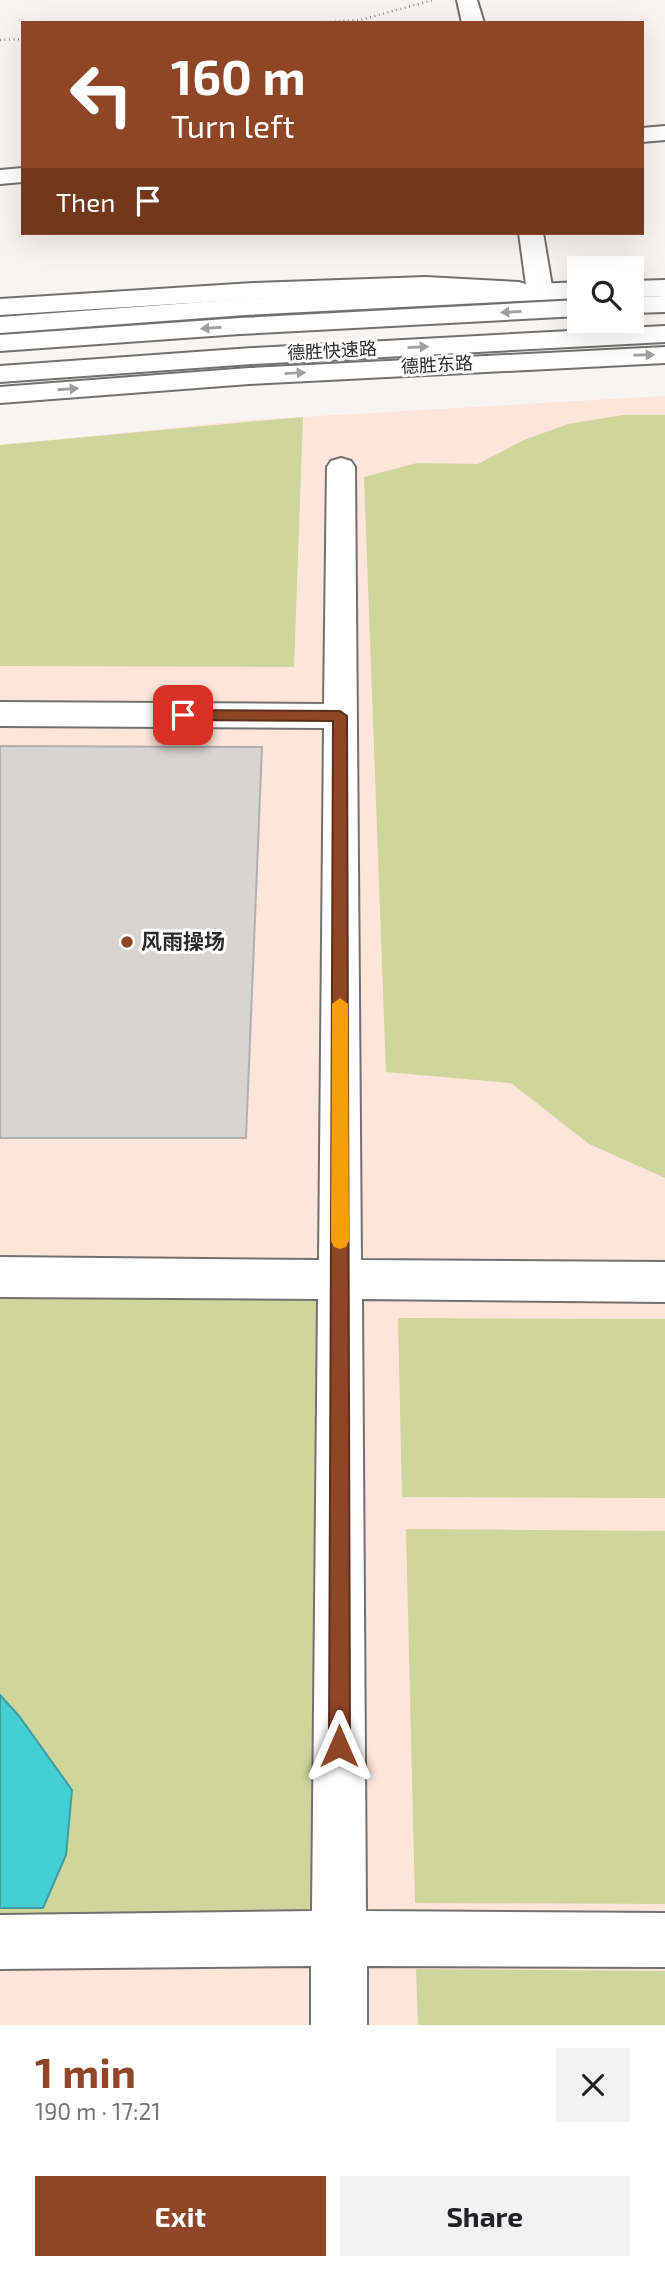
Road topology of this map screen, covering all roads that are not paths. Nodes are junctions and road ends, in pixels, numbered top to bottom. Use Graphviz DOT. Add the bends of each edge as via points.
graph roads {
  1 [pos="467,0"];
  2 [pos="473,21"];
  3 [pos="665,133"];
  4 [pos="644,135"];
  5 [pos="21,175"];
  6 [pos="0,177"];
  7 [pos="531,235"];
  8 [pos="665,288"];
  9 [pos="644,289"];
  10 [pos="567,291"];
  11 [pos="540,292"];
  12 [pos="665,304"];
  13 [pos="644,305"];
  14 [pos="0,307"];
  15 [pos="567,309"];
  16 [pos="0,325"];
  17 [pos="665,334"];
  18 [pos="0,343"];
  19 [pos="665,355"];
  20 [pos="0,374"];
  21 [pos="0,395"];
  22 [pos="341,467"];
  23 [pos="0,714"];
  24 [pos="340,716"];
  25 [pos="0,1277"];
  26 [pos="340,1279"];
  27 [pos="665,1282"];
  28 [pos="339,1938"];
  29 [pos="665,1940"];
  30 [pos="0,1942"];
  31 [pos="339,2025"];
  1 -- 2 [label="main road"];
  3 -- 4 [label="main road"];
  5 -- 6 [label="main road"];
  7 -- 11 [label="main road"];
  8 -- 9 [label="main road"];
  10 -- 11 [label="main road"];
  11 -- 14 [label="main road" via="426,285"];
  11 -- 16 [label="main road"];
  12 -- 13 [label="main road"];
  15 -- 18 [label="main road, 德胜快速路, one-way"];
  20 -- 17 [label="main road, 德胜快速路, one-way"];
  21 -- 19 [label="main road, 德胜东路, one-way" via="263,375"];
  22 -- 24 [label="main road"];
  23 -- 24 [label="main road"];
  24 -- 26 [label="main road"];
  25 -- 26 [label="main road"];
  26 -- 27 [label="main road"];
  26 -- 28 [label="main road"];
  28 -- 29 [label="main road"];
  28 -- 30 [label="main road"];
  28 -- 31 [label="main road"];
}
